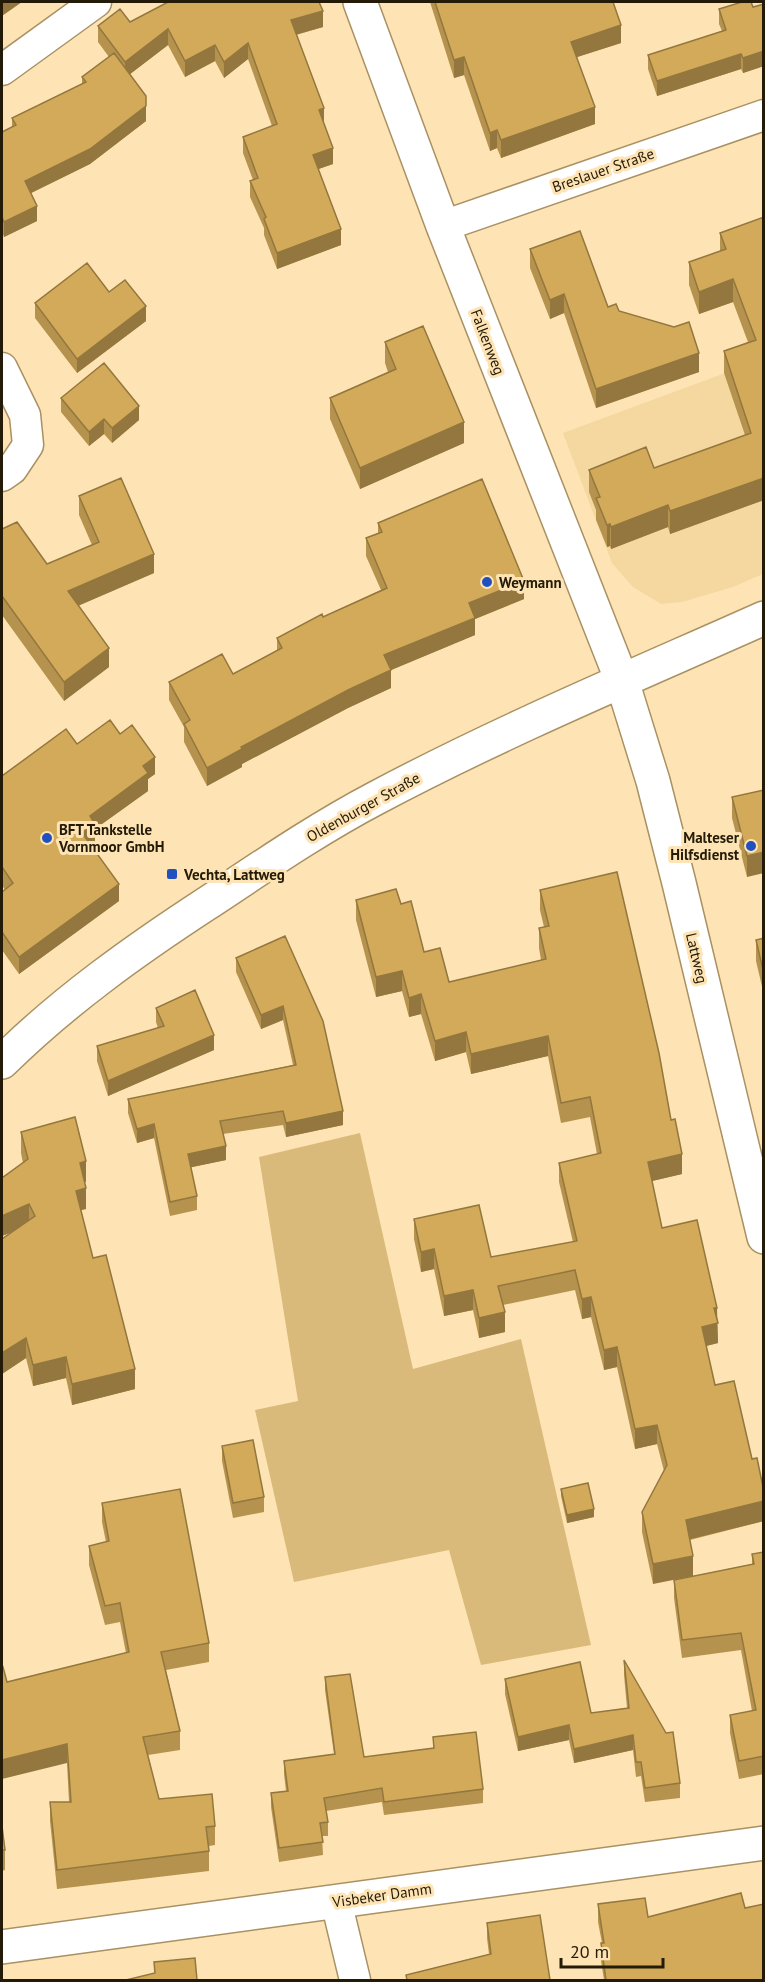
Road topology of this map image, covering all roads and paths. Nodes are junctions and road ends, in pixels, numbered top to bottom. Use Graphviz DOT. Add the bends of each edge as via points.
graph roads {
  1 [pos="96,2"];
  2 [pos="360,2"];
  3 [pos="2,70"];
  4 [pos="764,115"];
  5 [pos="443,226"];
  6 [pos="2,368"];
  7 [pos="2,476"];
  8 [pos="764,618"];
  9 [pos="622,681"];
  10 [pos="2,1062"];
  11 [pos="764,1237"];
  12 [pos="764,1843"];
  13 [pos="336,1901"];
  14 [pos="2,1947"];
  15 [pos="355,1980"];
  1 -- 3 [label="street"];
  2 -- 5 [label="main road, Falkenweg"];
  4 -- 5 [label="street, Breslauer Straße"];
  5 -- 9 [label="main road, Falkenweg"];
  6 -- 7 [label="street" via="25,415 28,446"];
  8 -- 9 [label="main road, Oldenburger Straße"];
  9 -- 10 [label="main road, Oldenburger Straße" via="375,798 302,841 86,987"];
  9 -- 11 [label="main road, Lattweg" via="653,781"];
  12 -- 13 [label="main road, Visbeker Damm"];
  13 -- 14 [label="main road, Visbeker Damm"];
  13 -- 15 [label="street"];
}
